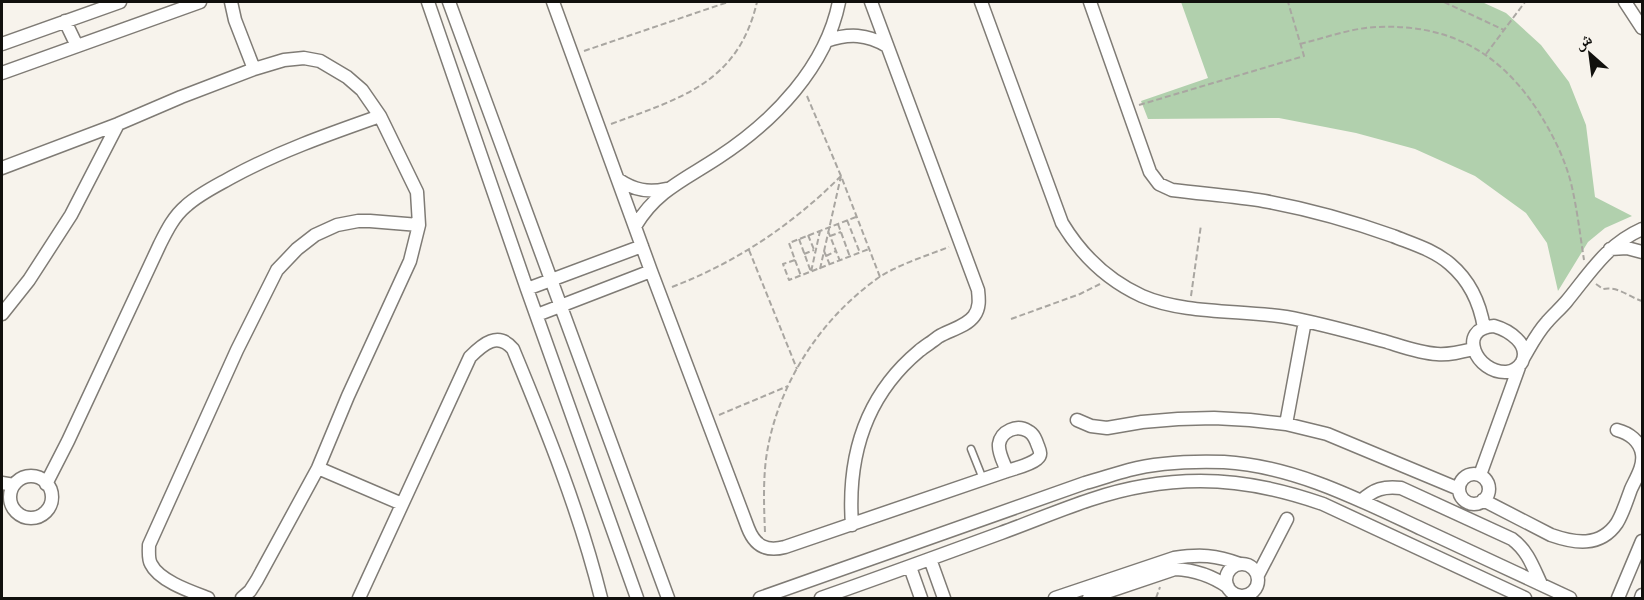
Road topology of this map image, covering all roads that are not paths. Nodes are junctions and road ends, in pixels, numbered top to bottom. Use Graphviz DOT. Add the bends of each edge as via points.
graph roads {
  1 [pos="120,2"];
  2 [pos="200,2"];
  3 [pos="231,2"];
  4 [pos="428,2"];
  5 [pos="449,2"];
  6 [pos="553,2"];
  7 [pos="839,2"];
  8 [pos="871,2"];
  9 [pos="981,2"];
  10 [pos="1090,2"];
  11 [pos="1625,2"];
  12 [pos="65,21"];
  13 [pos="1642,28"];
  14 [pos="826,41"];
  15 [pos="2,44"];
  16 [pos="77,46"];
  17 [pos="887,46"];
  18 [pos="254,69"];
  19 [pos="2,73"];
  20 [pos="380,116"];
  21 [pos="118,124"];
  22 [pos="2,168"];
  23 [pos="619,180"];
  24 [pos="667,189"];
  25 [pos="419,225"];
  26 [pos="636,225"];
  27 [pos="1642,229"];
  28 [pos="642,246"];
  29 [pos="1610,249"];
  30 [pos="1642,252"];
  31 [pos="651,271"];
  32 [pos="551,280"];
  33 [pos="527,290"];
  34 [pos="561,306"];
  35 [pos="2,314"];
  36 [pos="537,315"];
  37 [pos="1305,321"];
  38 [pos="1484,328"];
  39 [pos="1473,349"];
  40 [pos="1521,362"];
  41 [pos="1077,420"];
  42 [pos="1286,424"];
  43 [pos="1617,430"];
  44 [pos="971,449"];
  45 [pos="318,468"];
  46 [pos="1007,471"];
  47 [pos="1480,475"];
  48 [pos="983,479"];
  49 [pos="1085,483"];
  50 [pos="8,484"];
  51 [pos="46,484"];
  52 [pos="1460,492"];
  53 [pos="1091,500"];
  54 [pos="1361,501"];
  55 [pos="1482,501"];
  56 [pos="402,504"];
  57 [pos="2,505"];
  58 [pos="14,511"];
  59 [pos="1452,511"];
  60 [pos="1287,519"];
  61 [pos="1473,521"];
  62 [pos="852,525"];
  63 [pos="1642,541"];
  64 [pos="930,559"];
  65 [pos="1174,564"];
  66 [pos="1240,564"];
  67 [pos="910,567"];
  68 [pos="1258,575"];
  69 [pos="1540,585"];
  70 [pos="1228,587"];
  71 [pos="1096,592"];
  72 [pos="1246,597"];
  73 [pos="208,598"];
  74 [pos="242,598"];
  75 [pos="359,598"];
  76 [pos="601,598"];
  77 [pos="637,598"];
  78 [pos="668,598"];
  79 [pos="760,598"];
  80 [pos="821,598"];
  81 [pos="921,598"];
  82 [pos="944,598"];
  83 [pos="1055,598"];
  84 [pos="1525,598"];
  85 [pos="1570,598"];
  86 [pos="1618,598"];
  1 -- 12 [label="street"];
  2 -- 16 [label="street"];
  3 -- 18 [label="street"];
  4 -- 33 [label="street"];
  5 -- 32 [label="street"];
  6 -- 23 [label="street"];
  7 -- 14 [label="street"];
  8 -- 17 [label="street"];
  9 -- 37 [label="street" via="1062,223 1080,250 1110,278 1144,297 1190,308"];
  10 -- 38 [label="street" via="1150,172 1159,184 1300,208 1424,248 1466,280 1480,308"];
  11 -- 13 [label="street"];
  12 -- 15 [label="street"];
  12 -- 16 [label="street"];
  14 -- 17 [label="street" via="864,36"];
  14 -- 24 [label="street" via="801,82 746,138"];
  16 -- 19 [label="street"];
  17 -- 62 [label="street" via="979,299 974,316 938,337 907,363 873,407 851,475"];
  18 -- 20 [label="street" via="284,60 320,61 362,90"];
  18 -- 21 [label="street"];
  20 -- 25 [label="street" via="417,192"];
  20 -- 51 [label="street" via="256,164 185,206 160,244"];
  21 -- 22 [label="street"];
  21 -- 35 [label="street" via="71,214"];
  23 -- 24 [label="street" via="637,190"];
  23 -- 26 [label="street"];
  24 -- 26 [label="street"];
  25 -- 45 [label="street" via="407,269"];
  25 -- 73 [label="street" via="358,221 337,225 315,235 277,270 149,545 151,564 157,573 182,589"];
  26 -- 28 [label="street"];
  27 -- 29 [label="street"];
  28 -- 31 [label="street"];
  28 -- 32 [label="street"];
  29 -- 30 [label="street"];
  29 -- 40 [label="street" via="1547,321"];
  31 -- 34 [label="street"];
  31 -- 62 [label="street" via="751,537 776,550"];
  32 -- 33 [label="street"];
  32 -- 34 [label="street"];
  33 -- 36 [label="street"];
  34 -- 36 [label="street"];
  34 -- 78 [label="street"];
  36 -- 77 [label="street"];
  37 -- 39 [label="street" via="1427,353"];
  37 -- 42 [label="street"];
  38 -- 39 [label="street" via="1476,335"];
  38 -- 40 [label="street" via="1494,326 1511,334 1523,347"];
  39 -- 40 [label="street" via="1478,359 1504,372"];
  40 -- 47 [label="street"];
  41 -- 42 [label="street" via="1107,428 1178,419"];
  42 -- 52 [label="street" via="1327,434"];
  43 -- 55 [label="street" via="1638,443 1642,464 1617,523 1598,539 1562,539"];
  44 -- 48 [label="lane"];
  45 -- 56 [label="street"];
  45 -- 74 [label="street" via="257,580"];
  46 -- 48 [label="street"];
  47 -- 52 [label="street" via="1466,476"];
  47 -- 55 [label="street" via="1489,488"];
  48 -- 62 [label="street"];
  49 -- 53 [label="street"];
  49 -- 54 [label="street" via="1177,462 1225,462 1317,483"];
  49 -- 79 [label="street"];
  50 -- 51 [label="street" via="30,476"];
  50 -- 58 [label="street"];
  51 -- 58 [label="street" via="51,499 44,513 29,518"];
  52 -- 55 [label="street" via="1469,502"];
  52 -- 59 [label="street"];
  53 -- 64 [label="street"];
  53 -- 84 [label="street" via="1169,483 1222,481 1273,489 1331,507"];
  54 -- 59 [label="street" via="1380,488 1401,488"];
  54 -- 69 [label="street"];
  55 -- 61 [label="street"];
  56 -- 75 [label="street"];
  56 -- 76 [label="street" via="470,357 489,341 509,344 550,438"];
  57 -- 58 [label="street"];
  59 -- 61 [label="street"];
  60 -- 68 [label="street"];
  61 -- 69 [label="street" via="1521,546"];
  63 -- 86 [label="street"];
  64 -- 67 [label="street"];
  64 -- 82 [label="street"];
  65 -- 66 [label="street" via="1191,555 1206,555"];
  65 -- 70 [label="street" via="1203,573"];
  65 -- 71 [label="street"];
  66 -- 68 [label="street" via="1251,566"];
  66 -- 70 [label="street" via="1229,570"];
  67 -- 80 [label="street"];
  67 -- 81 [label="street"];
  68 -- 72 [label="street" via="1257,585"];
  69 -- 85 [label="street"];
  70 -- 72 [label="street" via="1236,595"];
  71 -- 83 [label="street"];
}
